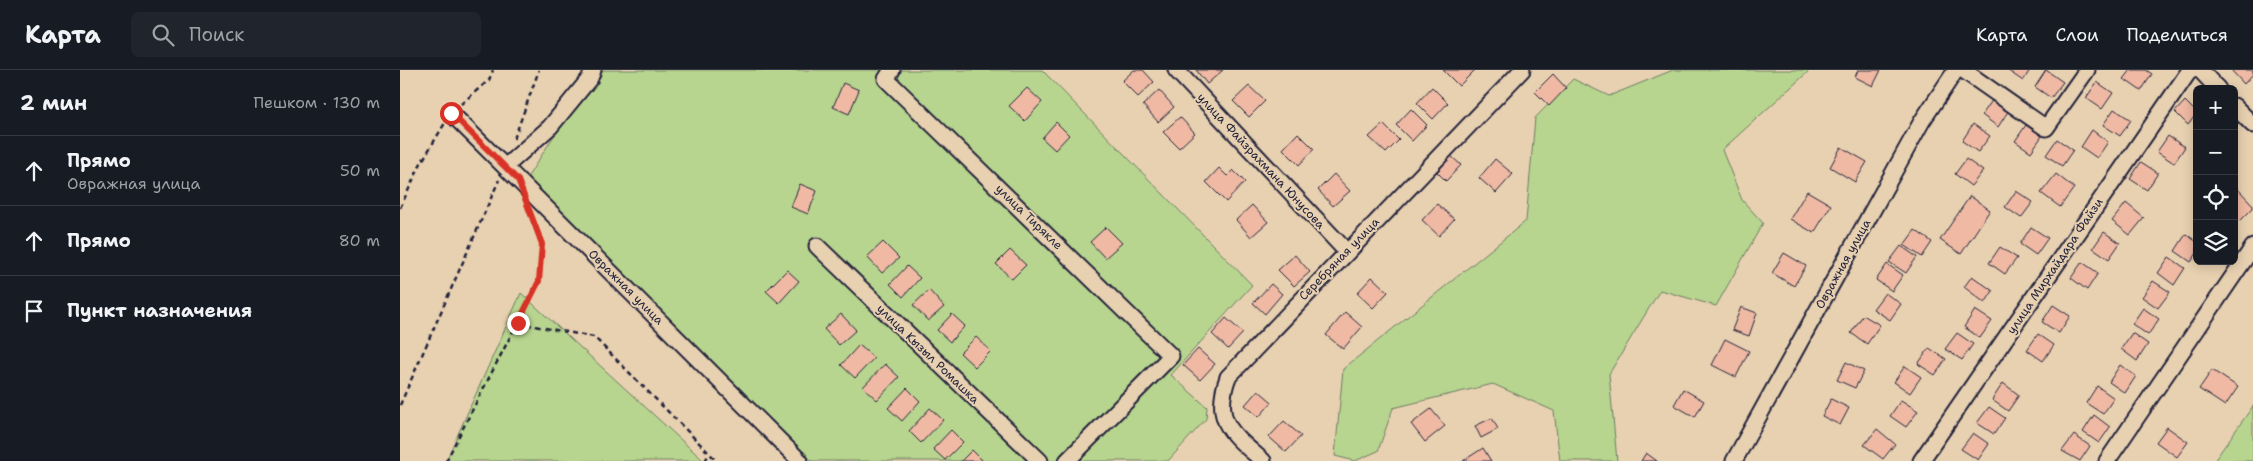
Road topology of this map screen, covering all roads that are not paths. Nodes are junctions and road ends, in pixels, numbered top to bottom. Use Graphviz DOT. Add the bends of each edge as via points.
graph roads {
  1 [pos="593,70"];
  2 [pos="1176,70"];
  3 [pos="1522,70"];
  4 [pos="1956,70"];
  5 [pos="1963,70"];
  6 [pos="2087,70"];
  7 [pos="2190,70"];
  8 [pos="2200,70"];
  9 [pos="889,74"];
  10 [pos="2214,85"];
  11 [pos="2238,110"];
  12 [pos="451,113"];
  13 [pos="2253,125"];
  14 [pos="505,167"];
  15 [pos="817,246"];
  16 [pos="2253,248"];
  17 [pos="1346,251"];
  18 [pos="800,461"];
  19 [pos="1040,461"];
  20 [pos="1067,461"];
  21 [pos="1263,461"];
  22 [pos="1734,461"];
  23 [pos="1921,461"];
  24 [pos="2107,461"];
  1 -- 14 [label="street" via="550,127"];
  2 -- 17 [label="street, улица Файзрахмана Юнусова"];
  3 -- 17 [label="street, Серебряная улица"];
  4 -- 22 [label="street, Овражная улица" via="1922,121"];
  5 -- 6 [label="street" via="2046,128"];
  7 -- 23 [label="street, улица Мирхайдара Файзи"];
  8 -- 10 [label="street"];
  9 -- 20 [label="street, улица Тирякле" via="1171,356"];
  11 -- 13 [label="street"];
  12 -- 14 [label="street, Овражная улица"];
  14 -- 18 [label="street, Овражная улица"];
  15 -- 19 [label="street, улица Кызыл Ромашка"];
  16 -- 24 [label="street"];
  17 -- 21 [label="street, Серебряная улица" via="1228,377 1223,391 1224,420 1231,433"];
}
